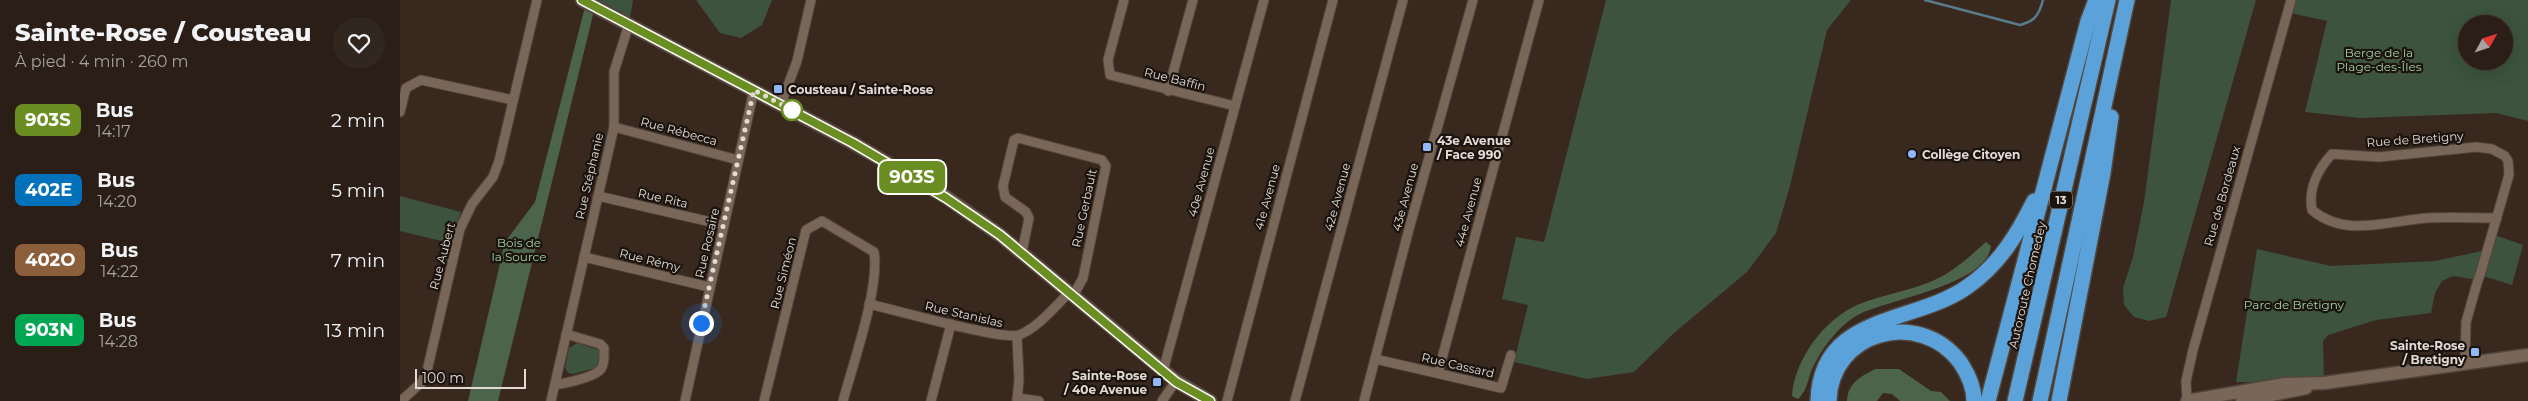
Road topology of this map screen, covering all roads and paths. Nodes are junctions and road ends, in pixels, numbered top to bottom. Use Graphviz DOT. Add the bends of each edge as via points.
graph roads {
  1 [pos="537,0"];
  2 [pos="582,0"];
  3 [pos="811,0"];
  4 [pos="1124,0"];
  5 [pos="1193,0"];
  6 [pos="1264,0"];
  7 [pos="1333,0"];
  8 [pos="1403,0"];
  9 [pos="1473,0"];
  10 [pos="1539,0"];
  11 [pos="2096,0"];
  12 [pos="2108,0"];
  13 [pos="2291,0"];
  14 [pos="2126,2"];
  15 [pos="629,24"];
  16 [pos="754,90"];
  17 [pos="1168,90"];
  18 [pos="513,100"];
  19 [pos="781,104"];
  20 [pos="1235,106"];
  21 [pos="400,112"];
  22 [pos="614,126"];
  23 [pos="738,160"];
  24 [pos="2047,175"];
  25 [pos="598,196"];
  26 [pos="2497,218"];
  27 [pos="724,225"];
  28 [pos="1022,252"];
  29 [pos="584,256"];
  30 [pos="709,287"];
  31 [pos="1071,294"];
  32 [pos="869,304"];
  33 [pos="951,324"];
  34 [pos="566,334"];
  35 [pos="1017,336"];
  36 [pos="1511,355"];
  37 [pos="2528,355"];
  38 [pos="1375,359"];
  39 [pos="2465,364"];
  40 [pos="1163,371"];
  41 [pos="1438,373"];
  42 [pos="1176,382"];
  43 [pos="2324,383"];
  44 [pos="555,385"];
  45 [pos="2061,396"];
  46 [pos="1017,399"];
  47 [pos="401,401"];
  48 [pos="551,401"];
  49 [pos="685,401"];
  50 [pos="764,401"];
  51 [pos="843,401"];
  52 [pos="931,401"];
  53 [pos="1039,401"];
  54 [pos="1162,401"];
  55 [pos="1210,401"];
  56 [pos="1227,401"];
  57 [pos="1295,401"];
  58 [pos="1364,401"];
  59 [pos="1818,401"];
  60 [pos="1829,401"];
  61 [pos="1974,401"];
  62 [pos="1988,401"];
  63 [pos="2015,401"];
  64 [pos="2040,401"];
  65 [pos="2187,401"];
  66 [pos="2242,401"];
  1 -- 18 [label="street, Rue Aubert"];
  2 -- 15 [label="street"];
  3 -- 19 [label="street" via="797,61"];
  4 -- 17 [label="street, Rue Baffin" via="1108,60 1110,74"];
  5 -- 17 [label="street"];
  6 -- 20 [label="street, 40e Avenue"];
  7 -- 56 [label="street, 41e Avenue"];
  8 -- 57 [label="street, 42e Avenue"];
  9 -- 38 [label="street, 43e Avenue"];
  10 -- 41 [label="street, 44e Avenue"];
  11 -- 24 [label="highway"];
  12 -- 63 [label="highway, Autoroute Chomedey / 13"];
  13 -- 65 [label="street, Rue de Bordeaux" via="2192,350 2186,381"];
  14 -- 45 [label="highway" via="2103,173"];
  14 -- 64 [label="highway, 13"];
  15 -- 16 [label="street"];
  15 -- 22 [label="street, Rue Stéphanie" via="614,72"];
  16 -- 19 [label="street"];
  16 -- 23 [label="street, Rue Rosaire"];
  17 -- 20 [label="street, Rue Baffin"];
  18 -- 21 [label="street" via="421,80 406,88"];
  18 -- 47 [label="street, Rue Aubert" via="499,161 460,229 427,371 422,382"];
  19 -- 28 [label="street" via="946,198"];
  20 -- 40 [label="street, 40e Avenue"];
  22 -- 23 [label="street, Rue Rébecca"];
  22 -- 25 [label="street, Rue Stéphanie"];
  23 -- 27 [label="street, Rue Rosaire"];
  24 -- 59 [label="highway" via="2015,238 1994,264 1951,297 1871,325 1850,336 1827,364"];
  24 -- 62 [label="highway"];
  25 -- 27 [label="street, Rue Rita"];
  25 -- 29 [label="street, Rue Stéphanie"];
  26 -- 26 [label="street, Rue de Bretigny" via="2509,175 2508,161 2505,156 2484,148 2379,157 2332,154 2320,168 2310,199 2312,210 2325,221 2351,225 2379,225 2426,218"];
  26 -- 39 [label="street, Rue de Bretigny" via="2466,322"];
  27 -- 30 [label="street, Rue Rosaire"];
  28 -- 31 [label="street"];
  28 -- 31 [label="street, Rue Gerbault" via="1029,218 1026,212 1005,197 1003,186 1014,140 1018,138 1102,160 1106,166 1083,278"];
  29 -- 30 [label="street, Rue Rémy"];
  29 -- 34 [label="street, Rue Stéphanie"];
  30 -- 49 [label="street, Rue Rosaire"];
  31 -- 35 [label="street, Rue Stanislas" via="1032,328"];
  31 -- 40 [label="street"];
  32 -- 33 [label="street, Rue Stanislas"];
  32 -- 50 [label="street, Rue Siméon" via="876,264 874,252 822,221 806,230"];
  32 -- 51 [label="street, Rue Siméon"];
  33 -- 35 [label="street, Rue Stanislas"];
  33 -- 52 [label="street"];
  34 -- 44 [label="street, Rue Stéphanie"];
  34 -- 44 [label="street" via="600,344 604,348 603,366 574,382"];
  35 -- 46 [label="street" via="1020,379"];
  36 -- 41 [label="street, Rue Cassard" via="1501,388"];
  37 -- 39 [label="street"];
  38 -- 41 [label="street, Rue Cassard"];
  38 -- 58 [label="street, 43e Avenue"];
  39 -- 43 [label="street"];
  40 -- 42 [label="street"];
  42 -- 54 [label="street"];
  42 -- 55 [label="street"];
  43 -- 65 [label="street" via="2285,384"];
  43 -- 66 [label="street"];
  44 -- 48 [label="street, Rue Stéphanie"];
  46 -- 53 [label="street"];
  60 -- 61 [label="highway" via="1837,370 1854,349 1879,335 1902,331 1933,340 1953,354 1971,382"];
}
